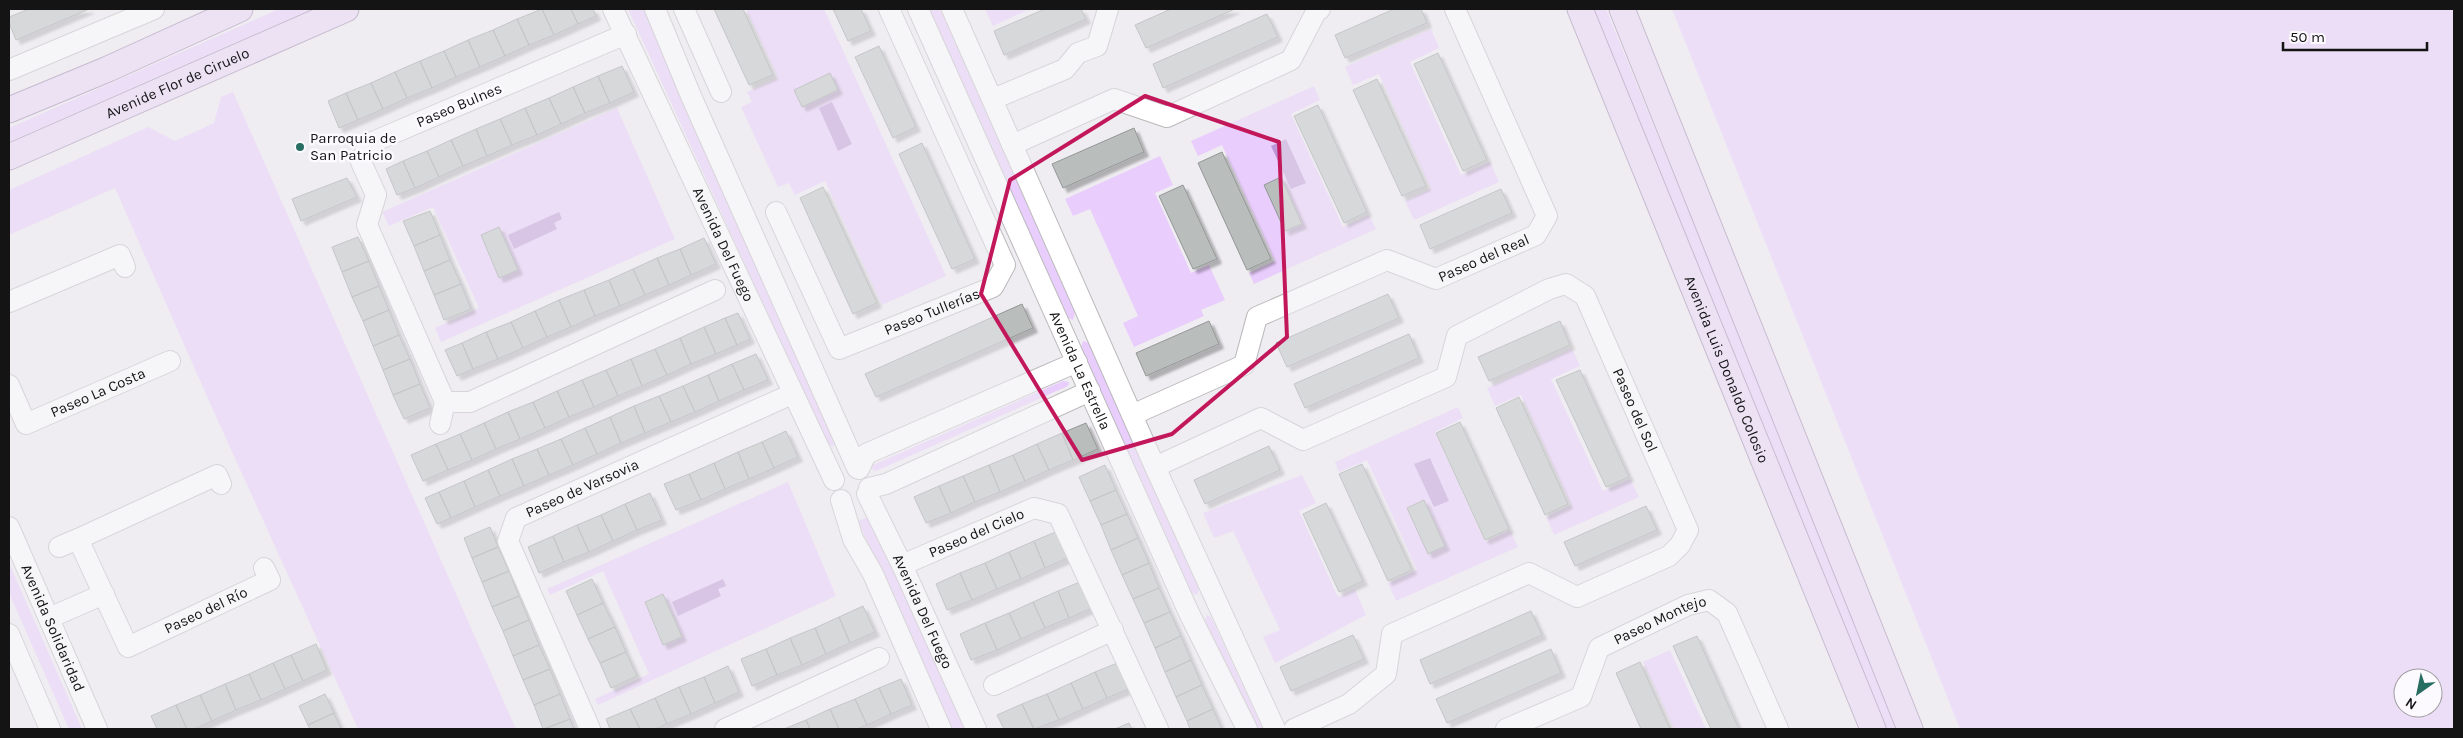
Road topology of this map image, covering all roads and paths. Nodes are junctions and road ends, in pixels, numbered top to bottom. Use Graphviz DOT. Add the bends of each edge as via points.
graph roads {
  1 [pos="154,9"];
  2 [pos="240,9"];
  3 [pos="346,9"];
  4 [pos="613,9"];
  5 [pos="654,9"];
  6 [pos="684,9"];
  7 [pos="889,9"];
  8 [pos="918,9"];
  9 [pos="952,9"];
  10 [pos="1108,9"];
  11 [pos="1320,9"];
  12 [pos="1455,9"];
  13 [pos="1580,9"];
  14 [pos="1622,9"];
  15 [pos="621,37"];
  16 [pos="9,70"];
  17 [pos="721,92"];
  18 [pos="1000,96"];
  19 [pos="9,110"];
  20 [pos="1020,141"];
  21 [pos="9,158"];
  22 [pos="776,212"];
  23 [pos="125,267"];
  24 [pos="715,290"];
  25 [pos="9,302"];
  26 [pos="1092,323"];
  27 [pos="1065,334"];
  28 [pos="170,361"];
  29 [pos="1077,362"];
  30 [pos="9,385"];
  31 [pos="1090,391"];
  32 [pos="785,396"];
  33 [pos="445,402"];
  34 [pos="1132,415"];
  35 [pos="440,424"];
  36 [pos="1155,467"];
  37 [pos="858,469"];
  38 [pos="834,480"];
  39 [pos="221,484"];
  40 [pos="868,491"];
  41 [pos="841,500"];
  42 [pos="9,527"];
  43 [pos="78,539"];
  44 [pos="59,547"];
  45 [pos="910,561"];
  46 [pos="264,568"];
  47 [pos="104,594"];
  48 [pos="1217,602"];
  49 [pos="1189,613"];
  50 [pos="49,618"];
  51 [pos="1113,630"];
  52 [pos="9,634"];
  53 [pos="879,658"];
  54 [pos="14,662"];
  55 [pos="994,685"];
  56 [pos="1297,728"];
  57 [pos="50,729"];
  58 [pos="97,729"];
  59 [pos="590,729"];
  60 [pos="725,729"];
  61 [pos="941,729"];
  62 [pos="976,729"];
  63 [pos="1158,729"];
  64 [pos="1246,729"];
  65 [pos="1275,729"];
  66 [pos="1506,729"];
  67 [pos="1778,729"];
  68 [pos="1873,729"];
  69 [pos="1910,729"];
  1 -- 16 [label="street"];
  2 -- 19 [label="main road"];
  3 -- 21 [label="main road, Avenide Flor de Ciruelo"];
  4 -- 15 [label="street, Avenida Del Fuego"];
  5 -- 37 [label="street, Avenida Del Fuego"];
  6 -- 17 [label="street"];
  7 -- 22 [label="street, Paseo Tullerías" via="1005,265 993,287 839,349"];
  8 -- 27 [label="street, Avenida La Estrella"];
  9 -- 18 [label="street, Avenida La Estrella"];
  10 -- 18 [label="street" via="1097,46 1078,54 1065,69"];
  11 -- 20 [label="street" via="1291,60 1167,117 1114,100"];
  12 -- 34 [label="street, Paseo del Real" via="1547,216 1536,235 1436,279 1387,260 1257,317 1244,365"];
  13 -- 68 [label="main road, Avenida Luis Donaldo Colosio"];
  14 -- 69 [label="main road"];
  15 -- 32 [label="street, Avenida Del Fuego"];
  15 -- 33 [label="street, Paseo Bulnes" via="368,144 361,162 376,195 367,225"];
  18 -- 20 [label="street, Avenida La Estrella"];
  20 -- 26 [label="street, Avenida La Estrella"];
  23 -- 25 [label="street" via="120,255"];
  24 -- 33 [label="street" via="470,402"];
  26 -- 27 [label="street"];
  26 -- 34 [label="street, Avenida La Estrella"];
  27 -- 29 [label="street, Avenida La Estrella"];
  28 -- 30 [label="street, Paseo La Costa" via="20,427"];
  29 -- 31 [label="street, Avenida La Estrella"];
  29 -- 37 [label="street" via="866,454"];
  31 -- 40 [label="street"];
  31 -- 49 [label="street, Avenida La Estrella"];
  32 -- 38 [label="street, Avenida Del Fuego"];
  32 -- 59 [label="street, Paseo de Varsovia" via="516,518 508,541"];
  33 -- 35 [label="street"];
  34 -- 36 [label="street, Avenida La Estrella"];
  36 -- 48 [label="street, Avenida La Estrella"];
  36 -- 56 [label="street, Paseo del Sol" via="1261,418 1303,440 1446,377 1457,336 1549,289 1566,284 1585,296 1688,530 1680,545 1669,556 1577,596 1529,573 1392,634 1386,674 1349,704"];
  37 -- 38 [label="street" via="840,471"];
  37 -- 40 [label="street" via="866,476"];
  38 -- 41 [label="street" via="834,491"];
  39 -- 43 [label="street" via="217,475"];
  40 -- 41 [label="street" via="863,499 852,504"];
  40 -- 45 [label="street, Avenida Del Fuego"];
  41 -- 61 [label="street, Avenida Del Fuego" via="853,540 873,574"];
  42 -- 50 [label="street, Avenida Solidaridad"];
  43 -- 44 [label="street"];
  43 -- 47 [label="street, Paseo del Río"];
  45 -- 51 [label="street, Paseo del Cielo" via="1034,508 1058,514"];
  45 -- 62 [label="street, Avenida Del Fuego"];
  46 -- 47 [label="street, Paseo del Río" via="270,580 122,650"];
  47 -- 50 [label="street"];
  48 -- 49 [label="street"];
  48 -- 65 [label="street, Avenida La Estrella"];
  49 -- 64 [label="street, Avenida La Estrella"];
  50 -- 58 [label="street, Avenida Solidaridad"];
  51 -- 55 [label="street"];
  51 -- 63 [label="street, Paseo del Cielo"];
  52 -- 54 [label="street"];
  53 -- 60 [label="street"];
  54 -- 57 [label="street"];
  66 -- 67 [label="street, Paseo Montejo" via="1581,697 1599,648 1688,605 1709,600 1727,613"];
}
